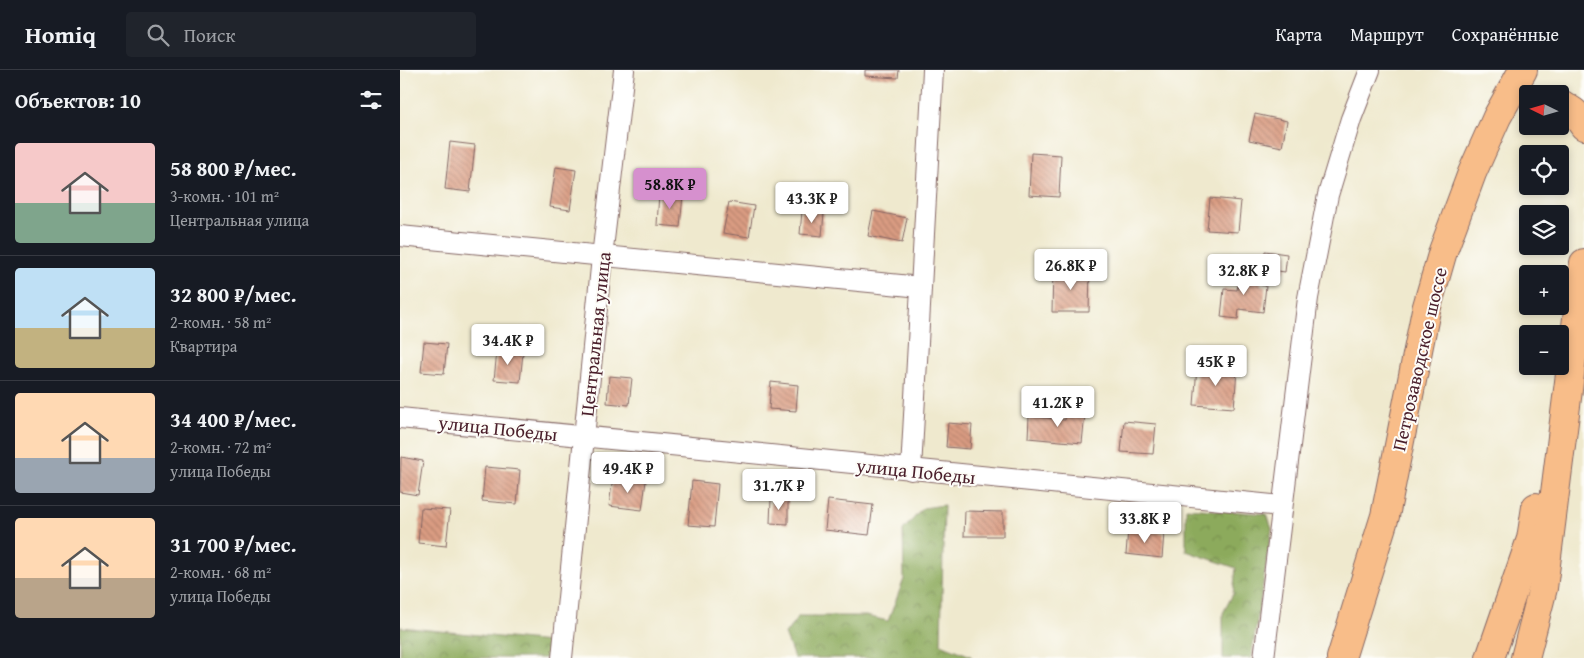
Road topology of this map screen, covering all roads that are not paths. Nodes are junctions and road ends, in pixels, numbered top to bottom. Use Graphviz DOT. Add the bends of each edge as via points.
graph roads {
  1 [pos="624,70"];
  2 [pos="933,70"];
  3 [pos="1370,70"];
  4 [pos="1523,70"];
  5 [pos="1519,102"];
  6 [pos="1569,109"];
  7 [pos="1497,118"];
  8 [pos="1584,126"];
  9 [pos="400,236"];
  10 [pos="602,257"];
  11 [pos="1584,263"];
  12 [pos="921,287"];
  13 [pos="1574,348"];
  14 [pos="400,418"];
  15 [pos="584,437"];
  16 [pos="911,470"];
  17 [pos="1282,506"];
  18 [pos="562,658"];
  19 [pos="1264,658"];
  20 [pos="1341,658"];
  21 [pos="1490,658"];
  22 [pos="1525,658"];
  1 -- 10 [label="street, Центральная улица"];
  2 -- 12 [label="street"];
  3 -- 17 [label="street" via="1328,195 1308,298"];
  4 -- 7 [label="main road, Петрозаводское шоссе"];
  5 -- 7 [label="main road" via="1510,105"];
  6 -- 8 [label="main road"];
  7 -- 20 [label="main road, Петрозаводское шоссе" via="1472,173 1428,302 1386,516"];
  9 -- 10 [label="street"];
  10 -- 12 [label="street"];
  10 -- 15 [label="street, Центральная улица"];
  11 -- 13 [label="main road"];
  12 -- 16 [label="street"];
  13 -- 21 [label="main road" via="1548,416 1531,539"];
  13 -- 22 [label="main road" via="1543,588"];
  14 -- 15 [label="street, улица Победы"];
  15 -- 16 [label="street, улица Победы"];
  15 -- 18 [label="street, Центральная улица"];
  16 -- 17 [label="street, улица Победы"];
  17 -- 19 [label="street"];
}
